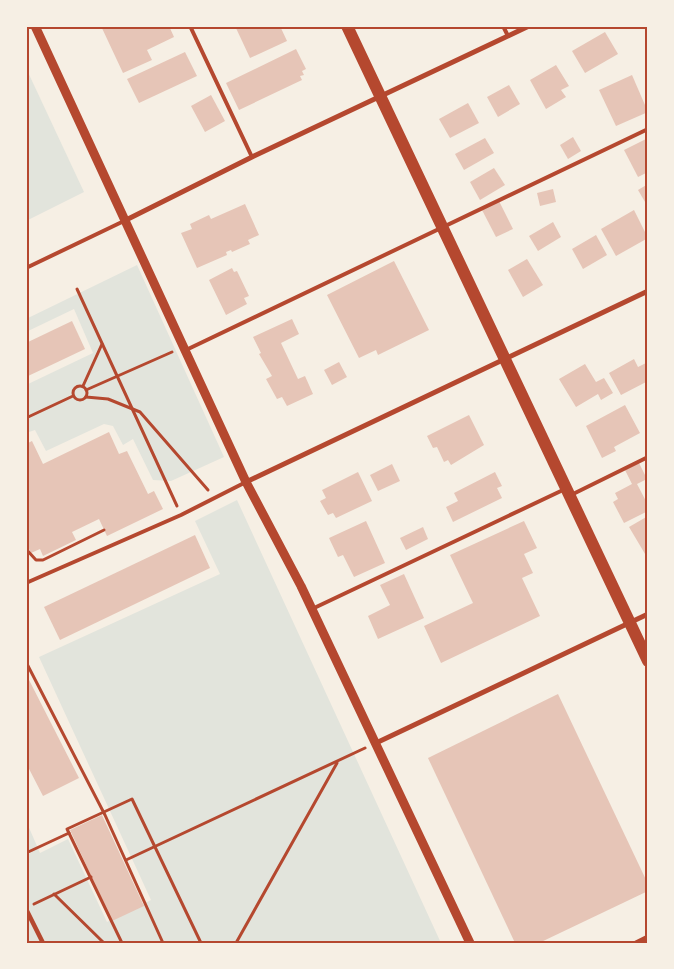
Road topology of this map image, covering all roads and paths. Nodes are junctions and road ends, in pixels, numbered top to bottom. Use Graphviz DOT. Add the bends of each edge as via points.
graph roads {
  1 [pos="35,26"];
  2 [pos="190,26"];
  3 [pos="347,26"];
  4 [pos="503,26"];
  5 [pos="529,26"];
  6 [pos="508,36"];
  7 [pos="380,96"];
  8 [pos="648,129"];
  9 [pos="252,157"];
  10 [pos="126,220"];
  11 [pos="443,227"];
  12 [pos="26,268"];
  13 [pos="77,288"];
  14 [pos="648,291"];
  15 [pos="102,344"];
  16 [pos="185,348"];
  17 [pos="505,359"];
  18 [pos="116,377"];
  19 [pos="85,388"];
  20 [pos="74,396"];
  21 [pos="86,397"];
  22 [pos="131,408"];
  23 [pos="26,418"];
  24 [pos="648,457"];
  25 [pos="246,482"];
  26 [pos="568,492"];
  27 [pos="212,500"];
  28 [pos="181,515"];
  29 [pos="104,530"];
  30 [pos="26,549"];
  31 [pos="26,583"];
  32 [pos="312,609"];
  33 [pos="648,614"];
  34 [pos="630,623"];
  35 [pos="648,660"];
  36 [pos="26,662"];
  37 [pos="376,743"];
  38 [pos="337,763"];
  39 [pos="103,812"];
  40 [pos="69,832"];
  41 [pos="155,846"];
  42 [pos="26,853"];
  43 [pos="126,860"];
  44 [pos="90,877"];
  45 [pos="54,894"];
  46 [pos="26,908"];
  47 [pos="648,937"];
  48 [pos="43,943"];
  49 [pos="104,943"];
  50 [pos="122,943"];
  51 [pos="164,943"];
  52 [pos="201,943"];
  53 [pos="236,943"];
  54 [pos="470,943"];
  55 [pos="636,943"];
  1 -- 10 [label="street"];
  2 -- 9 [label="lane"];
  3 -- 7 [label="main road"];
  4 -- 6 [label="lane"];
  5 -- 6 [label="street"];
  6 -- 7 [label="street"];
  7 -- 9 [label="street"];
  7 -- 11 [label="main road"];
  8 -- 11 [label="lane"];
  9 -- 10 [label="street"];
  10 -- 12 [label="lane"];
  10 -- 16 [label="street"];
  11 -- 16 [label="lane"];
  11 -- 17 [label="main road"];
  13 -- 15 [label="path"];
  14 -- 17 [label="street"];
  15 -- 18 [label="path"];
  15 -- 19 [label="path"];
  16 -- 18 [label="path"];
  16 -- 25 [label="street"];
  17 -- 25 [label="street"];
  17 -- 26 [label="main road"];
  18 -- 19 [label="path"];
  18 -- 22 [label="path"];
  19 -- 20 [label="path" via="76,387"];
  19 -- 21 [label="path"];
  20 -- 21 [label="path" via="80,400"];
  20 -- 23 [label="path"];
  21 -- 22 [label="path" via="108,399"];
  22 -- 27 [label="path" via="140,412 206,486"];
  22 -- 28 [label="path"];
  24 -- 26 [label="lane"];
  25 -- 27 [label="lane"];
  25 -- 32 [label="street"];
  26 -- 32 [label="lane"];
  26 -- 34 [label="main road"];
  27 -- 28 [label="lane"];
  28 -- 31 [label="lane"];
  29 -- 30 [label="path" via="43,560 36,560"];
  32 -- 37 [label="street"];
  33 -- 34 [label="street"];
  34 -- 35 [label="main road"];
  34 -- 37 [label="street"];
  36 -- 39 [label="path"];
  37 -- 38 [label="path"];
  37 -- 54 [label="street"];
  38 -- 41 [label="path"];
  38 -- 53 [label="path"];
  39 -- 40 [label="path" via="67,829"];
  39 -- 41 [label="path" via="132,799"];
  39 -- 43 [label="path"];
  40 -- 42 [label="path"];
  40 -- 44 [label="path"];
  41 -- 43 [label="path"];
  41 -- 52 [label="path"];
  43 -- 51 [label="path"];
  44 -- 45 [label="path"];
  44 -- 50 [label="path"];
  45 -- 46 [label="path"];
  45 -- 49 [label="path"];
  46 -- 48 [label="street"];
  47 -- 55 [label="street"];
}
